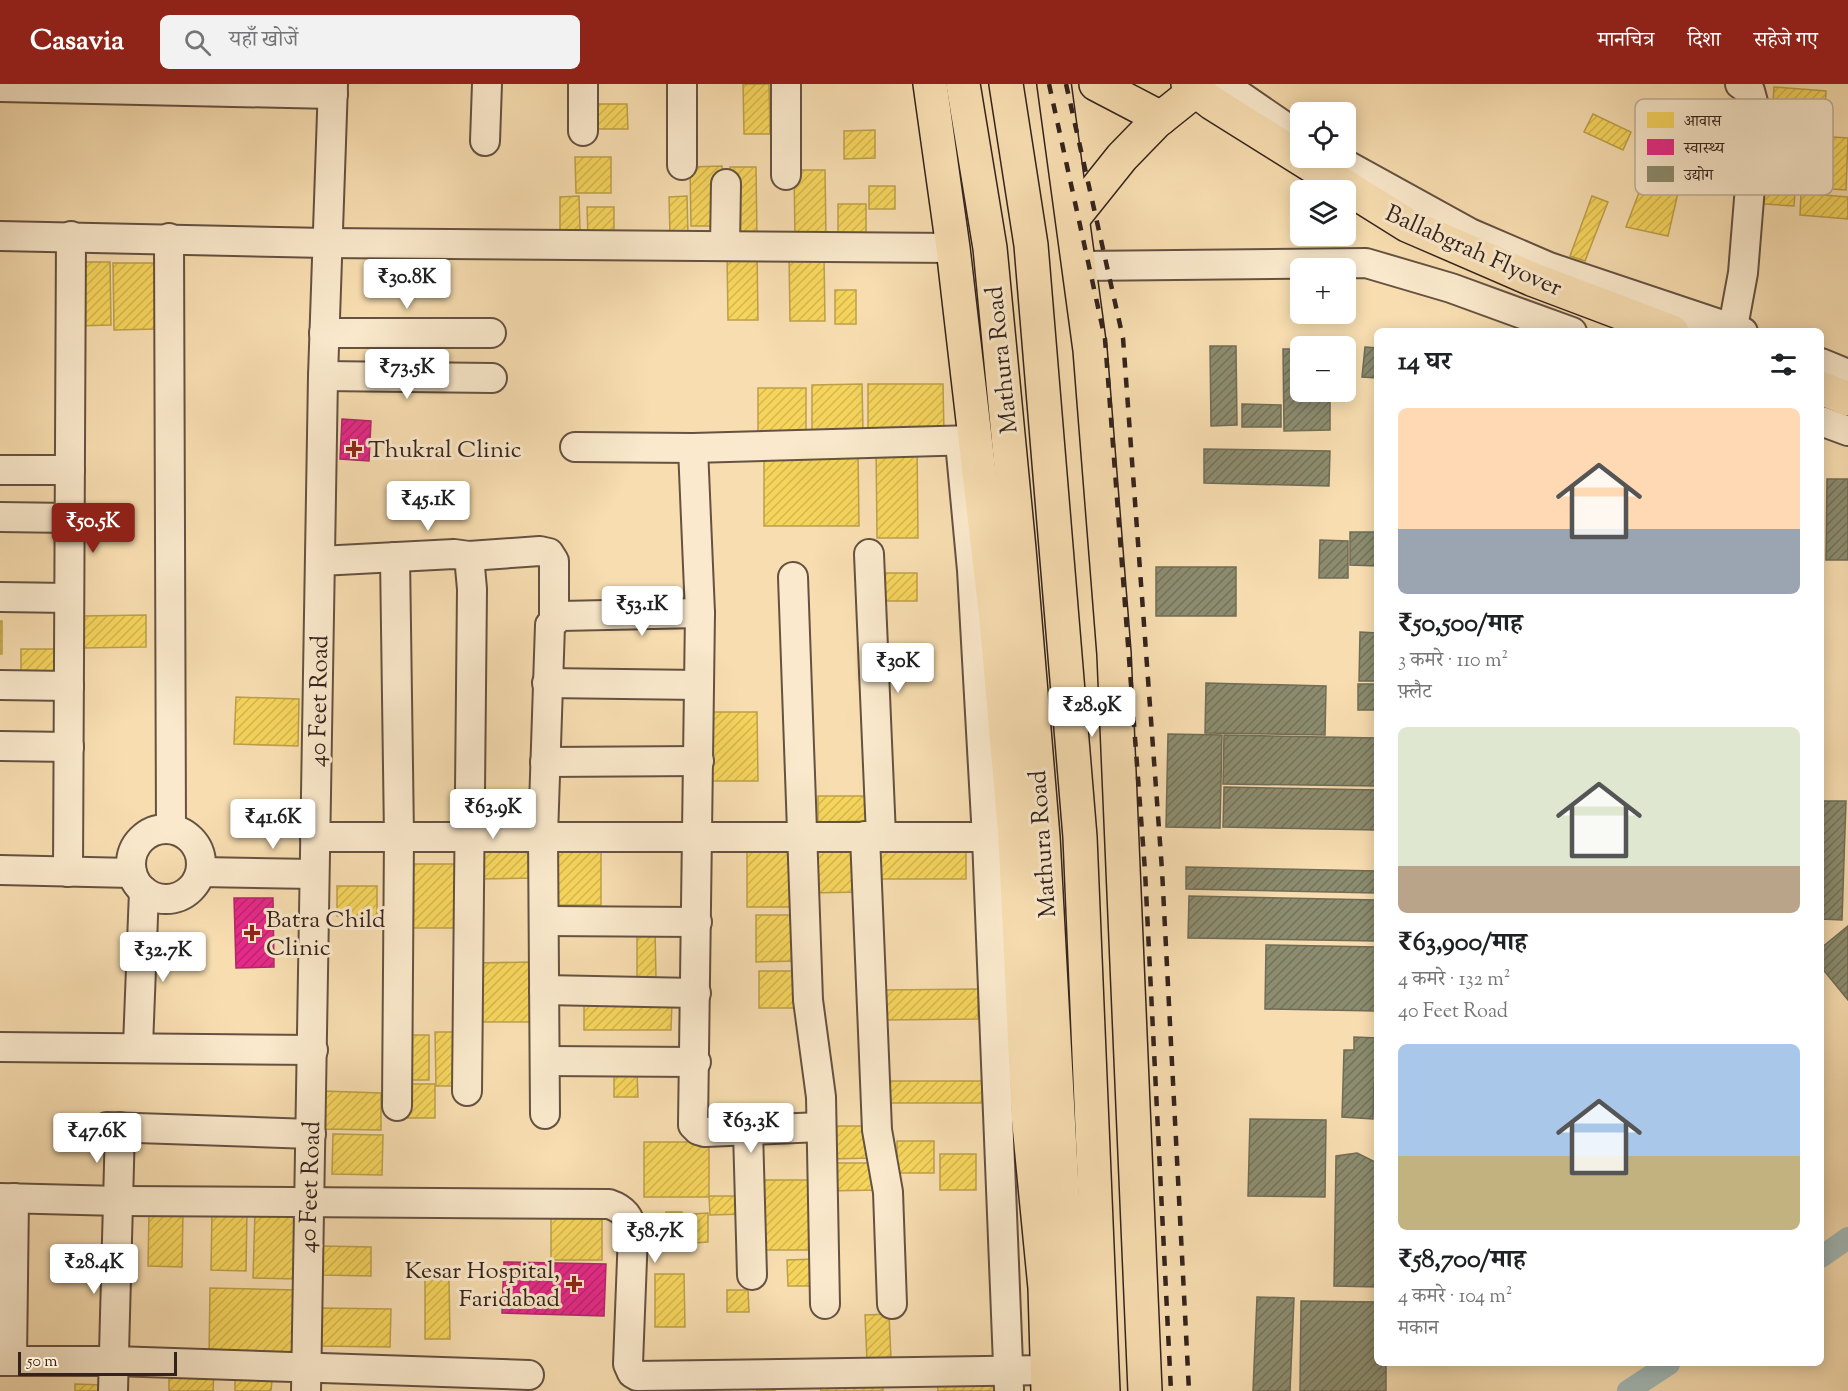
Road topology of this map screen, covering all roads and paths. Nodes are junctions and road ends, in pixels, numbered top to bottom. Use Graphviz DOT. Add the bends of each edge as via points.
graph roads {
  1 [pos="487,84"];
  2 [pos="583,84"];
  3 [pos="682,84"];
  4 [pos="786,84"];
  5 [pos="930,84"];
  6 [pos="963,84"];
  7 [pos="1054,84"];
  8 [pos="1096,84"];
  9 [pos="1740,84"];
  10 [pos="63,86"];
  11 [pos="0,87"];
  12 [pos="193,88"];
  13 [pos="333,89"];
  14 [pos="1205,90"];
  15 [pos="1008,98"];
  16 [pos="1752,99"];
  17 [pos="1161,118"];
  18 [pos="583,131"];
  19 [pos="1290,132"];
  20 [pos="486,141"];
  21 [pos="682,165"];
  22 [pos="1352,168"];
  23 [pos="786,175"];
  24 [pos="726,184"];
  25 [pos="1749,195"];
  26 [pos="1074,217"];
  27 [pos="0,236"];
  28 [pos="71,236"];
  29 [pos="169,238"];
  30 [pos="326,243"];
  31 [pos="725,246"];
  32 [pos="953,248"];
  33 [pos="1081,266"];
  34 [pos="1561,328"];
  35 [pos="1661,328"];
  36 [pos="1735,328"];
  37 [pos="1738,328"];
  38 [pos="324,333"];
  39 [pos="491,333"];
  40 [pos="1824,364"];
  41 [pos="1848,374"];
  42 [pos="323,376"];
  43 [pos="492,378"];
  44 [pos="1824,389"];
  45 [pos="1848,399"];
  46 [pos="1824,422"];
  47 [pos="1848,431"];
  48 [pos="967,441"];
  49 [pos="575,447"];
  50 [pos="693,448"];
  51 [pos="0,470"];
  52 [pos="70,470"];
  53 [pos="0,517"];
  54 [pos="70,518"];
  55 [pos="869,554"];
  56 [pos="469,556"];
  57 [pos="395,557"];
  58 [pos="321,561"];
  59 [pos="793,577"];
  60 [pos="0,597"];
  61 [pos="69,598"];
  62 [pos="700,613"];
  63 [pos="554,620"];
  64 [pos="547,683"];
  65 [pos="0,685"];
  66 [pos="699,685"];
  67 [pos="69,686"];
  68 [pos="0,746"];
  69 [pos="69,747"];
  70 [pos="699,761"];
  71 [pos="545,762"];
  72 [pos="171,829"];
  73 [pos="399,836"];
  74 [pos="469,836"];
  75 [pos="543,836"];
  76 [pos="873,836"];
  77 [pos="315,837"];
  78 [pos="802,837"];
  79 [pos="1001,837"];
  80 [pos="698,838"];
  81 [pos="0,870"];
  82 [pos="68,872"];
  83 [pos="201,872"];
  84 [pos="314,874"];
  85 [pos="138,882"];
  86 [pos="544,921"];
  87 [pos="697,922"];
  88 [pos="544,990"];
  89 [pos="696,993"];
  90 [pos="138,1046"];
  91 [pos="0,1047"];
  92 [pos="313,1050"];
  93 [pos="545,1061"];
  94 [pos="696,1062"];
  95 [pos="467,1090"];
  96 [pos="397,1106"];
  97 [pos="545,1114"];
  98 [pos="821,1127"];
  99 [pos="748,1131"];
  100 [pos="311,1134"];
  101 [pos="7,1198"];
  102 [pos="120,1202"];
  103 [pos="310,1203"];
  104 [pos="752,1275"];
  105 [pos="825,1304"];
  106 [pos="892,1304"];
  107 [pos="6,1360"];
  108 [pos="114,1360"];
  109 [pos="529,1374"];
  110 [pos="306,1378"];
  111 [pos="1009,1381"];
  112 [pos="1048,1381"];
  113 [pos="113,1391"];
  114 [pos="1073,1391"];
  115 [pos="1103,1391"];
  116 [pos="1144,1391"];
  1 -- 20 [label="street"];
  2 -- 18 [label="street"];
  3 -- 21 [label="street"];
  4 -- 23 [label="street"];
  5 -- 32 [label="main road"];
  6 -- 114 [label="main road, Mathura Road" via="990,248 1043,837"];
  7 -- 26 [label="main road"];
  8 -- 17 [label="main road"];
  9 -- 16 [label="street" via="1750,91"];
  10 -- 11 [label="street"];
  10 -- 12 [label="street"];
  12 -- 13 [label="street"];
  13 -- 30 [label="street, 40 Feet Road"];
  14 -- 17 [label="main road"];
  14 -- 19 [label="street"];
  14 -- 35 [label="main road, Ballabgrah Flyover" via="1407,225 1534,280"];
  15 -- 115 [label="main road, Mathura Road" via="1031,245 1080,837"];
  17 -- 26 [label="main road" via="1122,157"];
  22 -- 36 [label="street" via="1470,233 1539,263"];
  24 -- 31 [label="street"];
  25 -- 37 [label="street"];
  26 -- 33 [label="main road"];
  27 -- 28 [label="street"];
  28 -- 29 [label="street"];
  28 -- 52 [label="street"];
  29 -- 30 [label="street"];
  29 -- 72 [label="street"];
  30 -- 31 [label="street"];
  30 -- 38 [label="street, 40 Feet Road"];
  31 -- 32 [label="street"];
  32 -- 48 [label="main road"];
  33 -- 34 [label="street" via="1366,263 1451,288"];
  33 -- 116 [label="main road" via="1114,654"];
  38 -- 39 [label="street"];
  38 -- 42 [label="street, 40 Feet Road"];
  40 -- 41 [label="street"];
  42 -- 43 [label="street"];
  42 -- 58 [label="street, 40 Feet Road"];
  44 -- 45 [label="main road"];
  46 -- 47 [label="street"];
  48 -- 50 [label="street"];
  48 -- 79 [label="main road" via="996,619"];
  49 -- 50 [label="street"];
  50 -- 62 [label="street"];
  51 -- 52 [label="street"];
  52 -- 54 [label="street"];
  53 -- 54 [label="street"];
  54 -- 61 [label="street"];
  55 -- 76 [label="street"];
  56 -- 57 [label="street"];
  56 -- 63 [label="street" via="549,553 554,561"];
  56 -- 74 [label="street"];
  57 -- 58 [label="street"];
  57 -- 73 [label="street"];
  58 -- 77 [label="street, 40 Feet Road"];
  59 -- 78 [label="street"];
  60 -- 61 [label="street"];
  61 -- 67 [label="street"];
  62 -- 63 [label="street" via="561,616"];
  62 -- 66 [label="street"];
  63 -- 64 [label="street" via="548,634"];
  64 -- 66 [label="street"];
  64 -- 71 [label="street"];
  65 -- 67 [label="street"];
  66 -- 70 [label="street"];
  67 -- 69 [label="street"];
  68 -- 69 [label="street"];
  69 -- 82 [label="street"];
  70 -- 71 [label="street"];
  70 -- 80 [label="street"];
  71 -- 75 [label="street"];
  72 -- 83 [label="street" via="182,832 199,849"];
  72 -- 85 [label="street" via="159,829 140,840 134,850"];
  73 -- 74 [label="street"];
  73 -- 77 [label="street"];
  73 -- 96 [label="street"];
  74 -- 75 [label="street"];
  74 -- 95 [label="street"];
  75 -- 80 [label="street"];
  75 -- 86 [label="street"];
  76 -- 78 [label="street"];
  76 -- 79 [label="street"];
  76 -- 106 [label="street" via="878,1130 888,1192"];
  77 -- 84 [label="street, 40 Feet Road"];
  78 -- 80 [label="street"];
  78 -- 98 [label="street" via="808,1000 821,1097"];
  79 -- 111 [label="street"];
  79 -- 112 [label="main road" via="1046,1288"];
  80 -- 87 [label="street"];
  81 -- 82 [label="street"];
  82 -- 85 [label="street"];
  83 -- 84 [label="street"];
  83 -- 85 [label="street" via="196,883 177,897 166,899"];
  84 -- 92 [label="street, 40 Feet Road"];
  85 -- 90 [label="street"];
  86 -- 87 [label="street"];
  86 -- 88 [label="street"];
  87 -- 89 [label="street"];
  88 -- 89 [label="street"];
  88 -- 93 [label="street"];
  89 -- 94 [label="street"];
  90 -- 91 [label="street"];
  90 -- 92 [label="street"];
  92 -- 100 [label="street, 40 Feet Road"];
  93 -- 94 [label="street"];
  93 -- 97 [label="street"];
  94 -- 99 [label="street" via="694,1128 705,1132"];
  98 -- 99 [label="street"];
  98 -- 105 [label="street"];
  99 -- 104 [label="street"];
  100 -- 102 [label="street" via="114,1127"];
  100 -- 103 [label="street, 40 Feet Road"];
  101 -- 102 [label="street"];
  101 -- 107 [label="street"];
  102 -- 103 [label="street"];
  102 -- 108 [label="street"];
  103 -- 110 [label="street, 40 Feet Road"];
  103 -- 111 [label="street" via="619,1207 633,1233 628,1364 637,1376"];
  107 -- 108 [label="street"];
  108 -- 110 [label="street"];
  108 -- 113 [label="street"];
  109 -- 110 [label="street"];
  111 -- 112 [label="street"];
}
